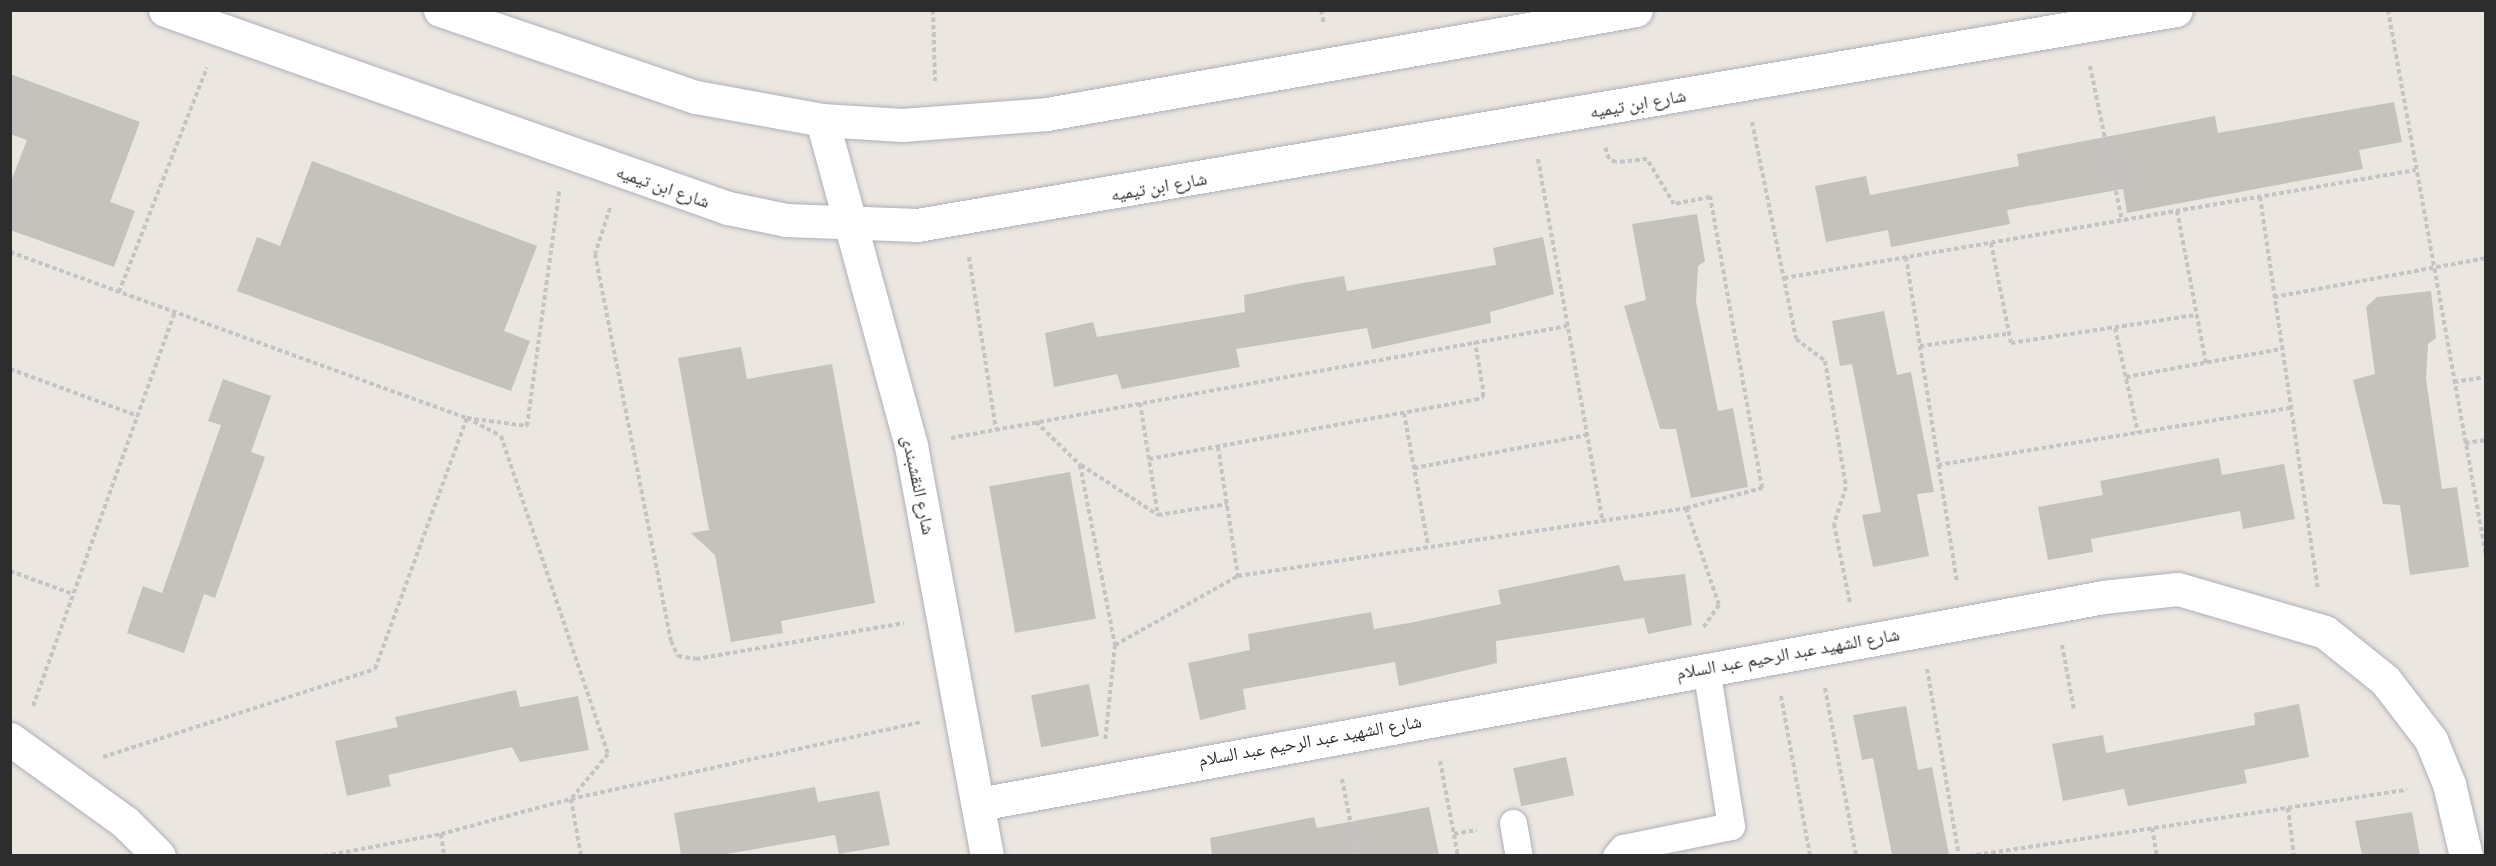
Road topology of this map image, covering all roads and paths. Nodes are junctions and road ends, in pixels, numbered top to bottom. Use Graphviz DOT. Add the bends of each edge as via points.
graph roads {
  1 [pos="165,10"];
  2 [pos="440,10"];
  3 [pos="933,10"];
  4 [pos="1636,10"];
  5 [pos="2176,10"];
  6 [pos="2388,10"];
  7 [pos="1505,22"];
  8 [pos="2082,27"];
  9 [pos="222,31"];
  10 [pos="1744,86"];
  11 [pos="1597,111"];
  12 [pos="822,120"];
  13 [pos="1532,123"];
  14 [pos="937,124"];
  15 [pos="565,152"];
  16 [pos="2416,170"];
  17 [pos="621,173"];
  18 [pos="2260,197"];
  19 [pos="2176,211"];
  20 [pos="963,220"];
  21 [pos="2122,221"];
  22 [pos="850,222"];
  23 [pos="1991,243"];
  24 [pos="10,252"];
  25 [pos="1906,257"];
  26 [pos="2486,258"];
  27 [pos="2433,267"];
  28 [pos="1784,278"];
  29 [pos="119,292"];
  30 [pos="2274,297"];
  31 [pos="175,312"];
  32 [pos="2196,315"];
  33 [pos="1568,326"];
  34 [pos="2115,328"];
  35 [pos="2006,334"];
  36 [pos="1475,342"];
  37 [pos="1920,346"];
  38 [pos="2282,349"];
  39 [pos="2206,363"];
  40 [pos="10,369"];
  41 [pos="2126,377"];
  42 [pos="2486,377"];
  43 [pos="2454,382"];
  44 [pos="1140,403"];
  45 [pos="2291,408"];
  46 [pos="1404,413"];
  47 [pos="138,416"];
  48 [pos="467,418"];
  49 [pos="1036,422"];
  50 [pos="996,429"];
  51 [pos="2138,433"];
  52 [pos="1587,435"];
  53 [pos="2486,440"];
  54 [pos="2465,443"];
  55 [pos="911,446"];
  56 [pos="1218,447"];
  57 [pos="1149,459"];
  58 [pos="1080,465"];
  59 [pos="1938,465"];
  60 [pos="1414,468"];
  61 [pos="1227,504"];
  62 [pos="1686,508"];
  63 [pos="1158,515"];
  64 [pos="1602,518"];
  65 [pos="1428,545"];
  66 [pos="2486,556"];
  67 [pos="10,571"];
  68 [pos="1238,576"];
  69 [pos="73,594"];
  70 [pos="2054,606"];
  71 [pos="944,616"];
  72 [pos="1964,622"];
  73 [pos="1920,630"];
  74 [pos="2325,632"];
  75 [pos="1857,642"];
  76 [pos="1115,645"];
  77 [pos="1817,649"];
  78 [pos="1773,657"];
  79 [pos="1706,669"];
  80 [pos="1671,675"];
  81 [pos="2074,710"];
  82 [pos="963,713"];
  83 [pos="1432,719"];
  84 [pos="1334,737"];
  85 [pos="15,742"];
  86 [pos="59,771"];
  87 [pos="1101,780"];
  88 [pos="2449,784"];
  89 [pos="571,799"];
  90 [pos="979,804"];
  91 [pos="2288,808"];
  92 [pos="1513,823"];
  93 [pos="2152,828"];
  94 [pos="441,834"];
  95 [pos="159,855"];
  96 [pos="324,855"];
  97 [pos="444,855"];
  98 [pos="581,855"];
  99 [pos="987,855"];
  100 [pos="1357,855"];
  101 [pos="1458,855"];
  102 [pos="1519,855"];
  103 [pos="1616,855"];
  104 [pos="1810,855"];
  105 [pos="1856,855"];
  106 [pos="1959,855"];
  107 [pos="1969,855"];
  108 [pos="2157,855"];
  109 [pos="2294,855"];
  110 [pos="2466,855"];
  1 -- 9 [label="street, شارع ابن تيميه"];
  2 -- 12 [label="street" via="696,97"];
  3 -- 14 [label="path"];
  4 -- 7 [label="street"];
  5 -- 8 [label="street, شارع ابن تيميه"];
  6 -- 16 [label="path"];
  7 -- 14 [label="street" via="1047,114"];
  8 -- 10 [label="street, شارع ابن تيميه"];
  8 -- 21 [label="path"];
  9 -- 15 [label="street, شارع ابن تيميه"];
  9 -- 29 [label="path"];
  10 -- 11 [label="street, شارع ابن تيميه"];
  10 -- 28 [label="path"];
  11 -- 13 [label="street, شارع ابن تيميه"];
  11 -- 62 [label="path" via="1609,159 1647,159 1674,204 1710,197 1762,488"];
  12 -- 14 [label="street"];
  12 -- 22 [label="street, شارع النقشبندى"];
  13 -- 20 [label="street, شارع ابن تيميه"];
  13 -- 33 [label="path"];
  15 -- 17 [label="street, شارع ابن تيميه"];
  15 -- 48 [label="path" via="527,426"];
  16 -- 18 [label="path"];
  16 -- 27 [label="path"];
  17 -- 22 [label="street, شارع ابن تيميه" via="728,208 786,220"];
  17 -- 71 [label="path" via="595,254 671,641 678,656 696,659"];
  18 -- 19 [label="path"];
  18 -- 30 [label="path"];
  19 -- 21 [label="path"];
  19 -- 32 [label="path"];
  20 -- 22 [label="street, شارع ابن تيميه" via="917,225"];
  20 -- 50 [label="path"];
  21 -- 23 [label="path"];
  22 -- 55 [label="street, شارع النقشبندى"];
  23 -- 25 [label="path"];
  23 -- 35 [label="path"];
  24 -- 29 [label="path"];
  25 -- 28 [label="path"];
  25 -- 37 [label="path"];
  26 -- 27 [label="path"];
  27 -- 30 [label="path"];
  27 -- 43 [label="path"];
  28 -- 75 [label="path" via="1796,339 1825,361 1846,487 1834,524"];
  29 -- 31 [label="path"];
  30 -- 38 [label="path"];
  31 -- 47 [label="path"];
  31 -- 48 [label="path"];
  32 -- 34 [label="path"];
  32 -- 39 [label="path"];
  33 -- 36 [label="path"];
  33 -- 52 [label="path"];
  34 -- 35 [label="path" via="2021,344 2011,343"];
  34 -- 41 [label="path"];
  35 -- 37 [label="path"];
  36 -- 44 [label="path"];
  36 -- 46 [label="path" via="1483,397"];
  37 -- 59 [label="path"];
  38 -- 39 [label="path"];
  38 -- 45 [label="path"];
  39 -- 41 [label="path"];
  40 -- 47 [label="path"];
  41 -- 51 [label="path"];
  42 -- 43 [label="path"];
  43 -- 54 [label="path"];
  44 -- 49 [label="path"];
  44 -- 57 [label="path"];
  45 -- 51 [label="path"];
  45 -- 74 [label="path"];
  46 -- 56 [label="path"];
  46 -- 60 [label="path"];
  47 -- 69 [label="path"];
  48 -- 86 [label="path" via="375,669"];
  48 -- 89 [label="path" via="501,436 608,754"];
  49 -- 50 [label="path"];
  49 -- 58 [label="path"];
  50 -- 55 [label="path"];
  51 -- 59 [label="path"];
  52 -- 60 [label="path"];
  52 -- 64 [label="path"];
  53 -- 54 [label="path"];
  54 -- 66 [label="path"];
  55 -- 71 [label="street, شارع النقشبندى"];
  56 -- 57 [label="path"];
  56 -- 61 [label="path"];
  57 -- 63 [label="path"];
  58 -- 63 [label="path"];
  58 -- 76 [label="path"];
  59 -- 72 [label="path"];
  60 -- 65 [label="path"];
  61 -- 63 [label="path"];
  61 -- 68 [label="path"];
  62 -- 64 [label="path"];
  62 -- 80 [label="path" via="1719,605"];
  64 -- 65 [label="path"];
  65 -- 68 [label="path"];
  67 -- 69 [label="path"];
  68 -- 76 [label="path"];
  69 -- 85 [label="path"];
  70 -- 72 [label="street, شارع الشهيد عبد الرحيم عبد السلام"];
  70 -- 74 [label="street, شارع الشهيد عبد الرحيم عبد السلام" via="2178,590"];
  70 -- 81 [label="path"];
  71 -- 82 [label="street, شارع النقشبندى"];
  72 -- 73 [label="street, شارع الشهيد عبد الرحيم عبد السلام"];
  73 -- 75 [label="street, شارع الشهيد عبد الرحيم عبد السلام"];
  73 -- 106 [label="path"];
  74 -- 88 [label="street, شارع الشهيد عبد الرحيم عبد السلام" via="2385,680 2431,740"];
  75 -- 77 [label="street, شارع الشهيد عبد الرحيم عبد السلام"];
  76 -- 87 [label="path"];
  77 -- 78 [label="street, شارع الشهيد عبد الرحيم عبد السلام"];
  77 -- 105 [label="path"];
  78 -- 79 [label="street, شارع الشهيد عبد الرحيم عبد السلام"];
  78 -- 104 [label="path"];
  79 -- 80 [label="street, شارع الشهيد عبد الرحيم عبد السلام"];
  79 -- 103 [label="lane" via="1731,826 1623,849"];
  80 -- 83 [label="street, شارع الشهيد عبد الرحيم عبد السلام"];
  82 -- 89 [label="path"];
  82 -- 90 [label="street, شارع النقشبندى"];
  83 -- 84 [label="street, شارع الشهيد عبد الرحيم عبد السلام"];
  83 -- 101 [label="path"];
  84 -- 87 [label="street, شارع الشهيد عبد الرحيم عبد السلام"];
  84 -- 100 [label="path"];
  85 -- 86 [label="street"];
  86 -- 95 [label="street" via="125,822"];
  87 -- 90 [label="street, شارع الشهيد عبد الرحيم عبد السلام"];
  88 -- 91 [label="path"];
  88 -- 110 [label="street, شارع الشهيد عبد الرحيم عبد السلام"];
  89 -- 94 [label="path"];
  89 -- 98 [label="path"];
  90 -- 99 [label="street, شارع النقشبندى"];
  91 -- 93 [label="path"];
  91 -- 109 [label="path"];
  92 -- 102 [label="lane"];
  93 -- 107 [label="path"];
  93 -- 108 [label="path"];
  94 -- 96 [label="path"];
  94 -- 97 [label="path"];
}
